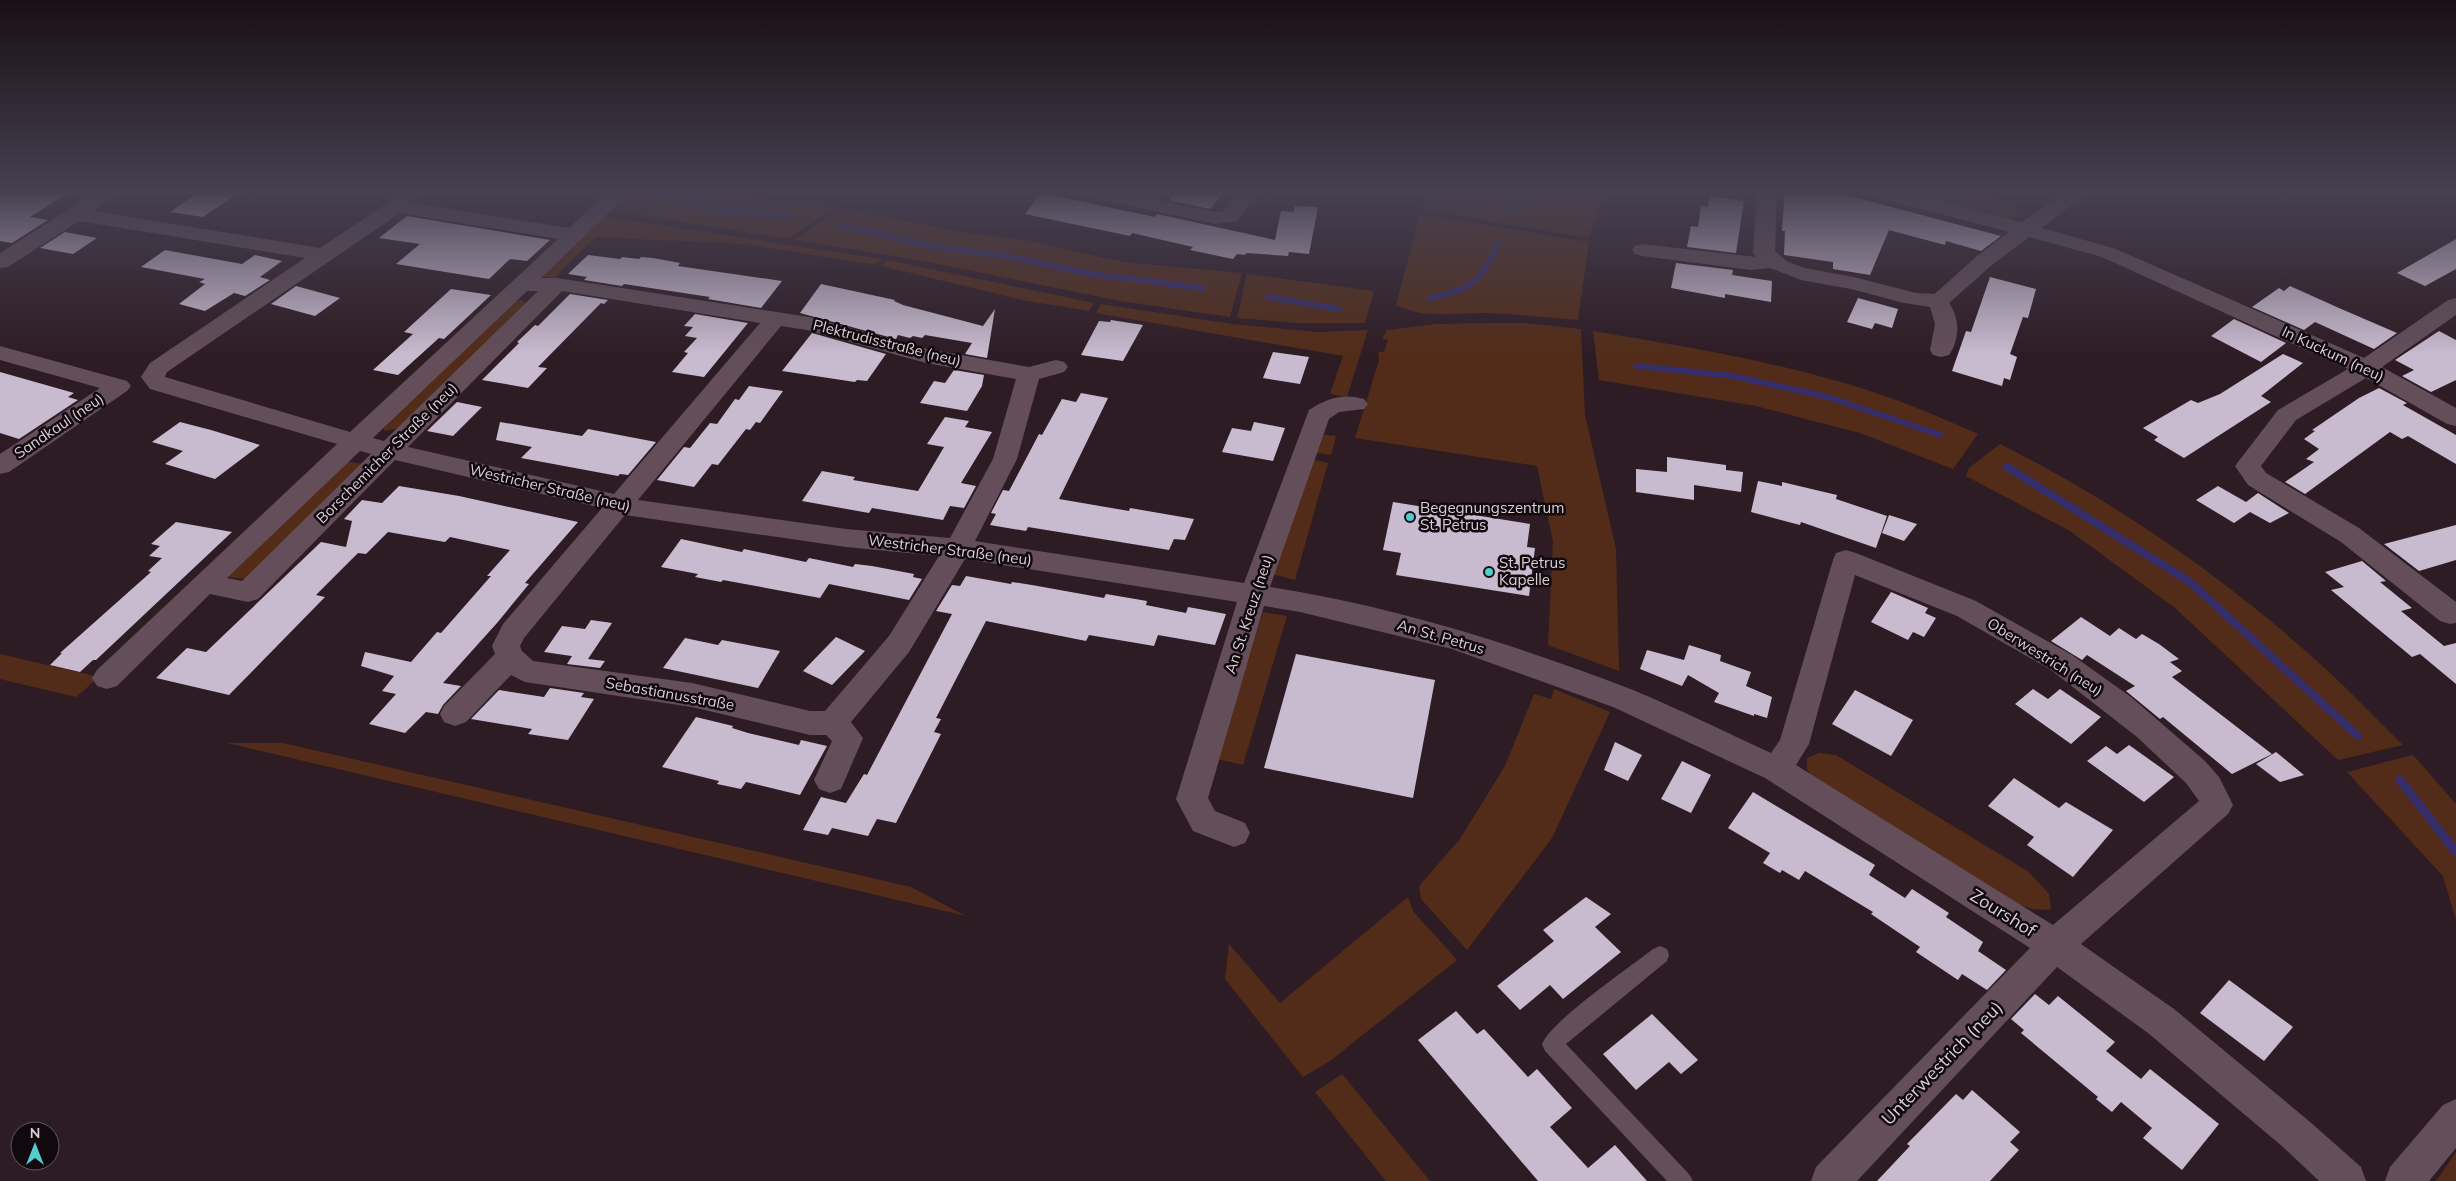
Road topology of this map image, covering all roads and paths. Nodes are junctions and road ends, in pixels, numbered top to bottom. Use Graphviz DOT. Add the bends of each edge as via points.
graph roads {
  1 [pos="26,245"];
  2 [pos="269,245"];
  3 [pos="338,245"];
  4 [pos="562,245"];
  5 [pos="1765,245"];
  6 [pos="2007,245"];
  7 [pos="2081,245"];
  8 [pos="1642,250"];
  9 [pos="325,254"];
  10 [pos="0,262"];
  11 [pos="1771,262"];
  12 [pos="557,284"];
  13 [pos="521,285"];
  14 [pos="1936,300"];
  15 [pos="2456,305"];
  16 [pos="774,319"];
  17 [pos="1941,350"];
  18 [pos="0,353"];
  19 [pos="1056,367"];
  20 [pos="2366,368"];
  21 [pos="1029,374"];
  22 [pos="153,376"];
  23 [pos="118,386"];
  24 [pos="1356,404"];
  25 [pos="2456,418"];
  26 [pos="353,442"];
  27 [pos="389,451"];
  28 [pos="0,466"];
  29 [pos="621,506"];
  30 [pos="958,548"];
  31 [pos="204,583"];
  32 [pos="1254,593"];
  33 [pos="2454,615"];
  34 [pos="510,657"];
  35 [pos="107,678"];
  36 [pos="1622,699"];
  37 [pos="455,714"];
  38 [pos="833,722"];
  39 [pos="1776,769"];
  40 [pos="830,780"];
  41 [pos="1234,833"];
  42 [pos="2055,946"];
  43 [pos="1660,955"];
  44 [pos="2456,1118"];
  45 [pos="1682,1181"];
  46 [pos="1830,1181"];
  47 [pos="2347,1181"];
  48 [pos="2404,1181"];
  1 -- 10 [label="street"];
  2 -- 9 [label="street"];
  3 -- 9 [label="street"];
  4 -- 13 [label="street, Borschemicher Straße (neu)"];
  5 -- 11 [label="street" via="1764,253"];
  6 -- 14 [label="street"];
  7 -- 20 [label="street, In Kuckum (neu)" via="2109,253"];
  8 -- 11 [label="street" via="1751,264"];
  9 -- 22 [label="street" via="158,368"];
  11 -- 14 [label="street" via="1791,272"];
  12 -- 13 [label="street, Plektrudisstraße (neu)"];
  12 -- 16 [label="street, Plektrudisstraße (neu)"];
  12 -- 27 [label="street, Borschemicher Straße (neu)"];
  13 -- 26 [label="street, Borschemicher Straße (neu)"];
  14 -- 17 [label="street" via="1946,313 1948,326"];
  15 -- 20 [label="street"];
  16 -- 21 [label="street, Plektrudisstraße (neu)" via="809,324 926,356"];
  16 -- 29 [label="street"];
  18 -- 23 [label="street, Sandkaul (neu)"];
  19 -- 21 [label="street, Plektrudisstraße (neu)"];
  20 -- 25 [label="street, In Kuckum (neu)"];
  20 -- 33 [label="street" via="2287,414 2248,466 2257,479 2350,535"];
  21 -- 30 [label="street" via="1005,459"];
  22 -- 23 [label="street, Sandkaul (neu)"];
  22 -- 26 [label="street, Westricher Straße (neu)" via="158,384"];
  23 -- 28 [label="street, Sandkaul (neu)"];
  24 -- 32 [label="street, An St. Kreuz (neu)" via="1333,405 1318,415"];
  26 -- 27 [label="street, Westricher Straße (neu)"];
  26 -- 31 [label="street, Borschemicher Straße (neu)"];
  27 -- 29 [label="street, Westricher Straße (neu)" via="602,498"];
  27 -- 31 [label="street, Borschemicher Straße (neu)" via="248,592"];
  29 -- 30 [label="street, Westricher Straße (neu)" via="846,538"];
  29 -- 34 [label="street" via="514,632 506,646"];
  30 -- 32 [label="street, Westricher Straße (neu)"];
  30 -- 38 [label="street" via="899,644"];
  31 -- 35 [label="street, Borschemicher Straße (neu)"];
  32 -- 36 [label="street, An St. Petrus" via="1456,638"];
  32 -- 41 [label="street, An St. Kreuz (neu)" via="1192,799 1204,821"];
  34 -- 37 [label="street"];
  34 -- 38 [label="street, Sebastianusstraße" via="525,671 692,695 810,722"];
  36 -- 39 [label="street, Zourshof"];
  38 -- 40 [label="street" via="848,738"];
  39 -- 42 [label="street, Zourshof"];
  39 -- 42 [label="street, Oberwestrich (neu)" via="1794,744 1846,560 1934,594 2002,627 2058,662 2115,701 2162,740 2205,782 2217,804"];
  42 -- 46 [label="street, Unterwestrich (neu)"];
  42 -- 47 [label="street, Zourshof" via="2160,1021 2296,1134"];
  43 -- 45 [label="lane" via="1552,1044"];
  44 -- 48 [label="street"];
}
